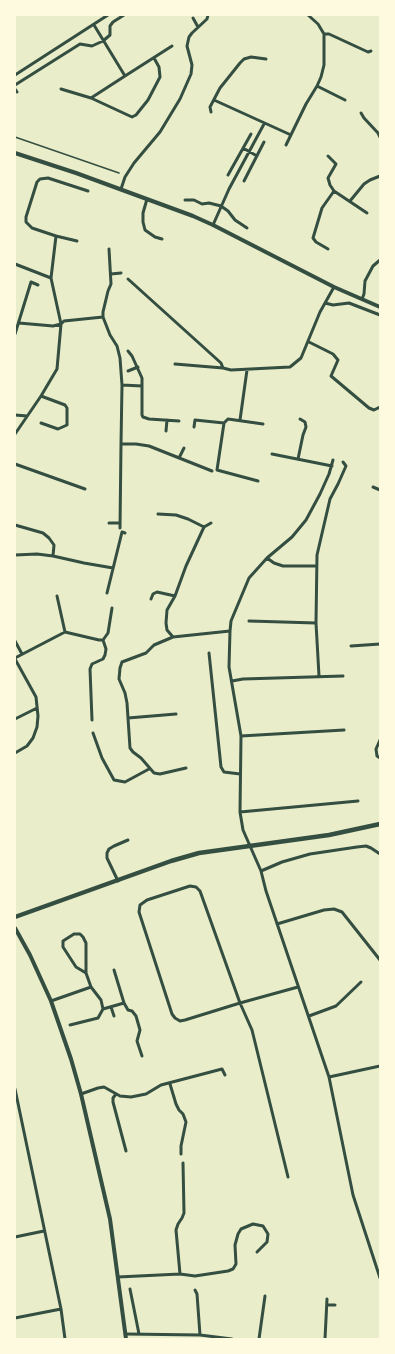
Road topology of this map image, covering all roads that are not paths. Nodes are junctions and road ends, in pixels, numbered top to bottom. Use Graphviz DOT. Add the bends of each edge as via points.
graph roads {
  1 [pos="108,15"];
  2 [pos="124,15"];
  3 [pos="208,15"];
  4 [pos="308,15"];
  5 [pos="193,18"];
  6 [pos="94,25"];
  7 [pos="198,27"];
  8 [pos="324,34"];
  9 [pos="103,41"];
  10 [pos="172,46"];
  11 [pos="371,51"];
  12 [pos="154,58"];
  13 [pos="266,59"];
  14 [pos="15,75"];
  15 [pos="125,76"];
  16 [pos="15,86"];
  17 [pos="317,86"];
  18 [pos="61,89"];
  19 [pos="91,98"];
  20 [pos="214,100"];
  21 [pos="345,100"];
  22 [pos="211,112"];
  23 [pos="361,113"];
  24 [pos="264,124"];
  25 [pos="252,134"];
  26 [pos="291,135"];
  27 [pos="15,137"];
  28 [pos="380,138"];
  29 [pos="264,142"];
  30 [pos="286,145"];
  31 [pos="243,148"];
  32 [pos="250,152"];
  33 [pos="15,153"];
  34 [pos="257,156"];
  35 [pos="328,156"];
  36 [pos="236,161"];
  37 [pos="243,165"];
  38 [pos="250,169"];
  39 [pos="120,173"];
  40 [pos="228,175"];
  41 [pos="380,176"];
  42 [pos="244,181"];
  43 [pos="121,190"];
  44 [pos="88,191"];
  45 [pos="334,191"];
  46 [pos="147,199"];
  47 [pos="185,200"];
  48 [pos="350,201"];
  49 [pos="221,206"];
  50 [pos="367,213"];
  51 [pos="213,225"];
  52 [pos="247,228"];
  53 [pos="56,236"];
  54 [pos="77,240"];
  55 [pos="162,240"];
  56 [pos="109,249"];
  57 [pos="328,249"];
  58 [pos="380,260"];
  59 [pos="15,264"];
  60 [pos="121,273"];
  61 [pos="111,274"];
  62 [pos="51,278"];
  63 [pos="128,279"];
  64 [pos="38,285"];
  65 [pos="334,287"];
  66 [pos="362,299"];
  67 [pos="325,303"];
  68 [pos="380,306"];
  69 [pos="380,315"];
  70 [pos="103,317"];
  71 [pos="19,323"];
  72 [pos="61,324"];
  73 [pos="15,334"];
  74 [pos="308,342"];
  75 [pos="128,351"];
  76 [pos="175,364"];
  77 [pos="138,367"];
  78 [pos="223,368"];
  79 [pos="247,370"];
  80 [pos="128,371"];
  81 [pos="122,385"];
  82 [pos="142,386"];
  83 [pos="41,396"];
  84 [pos="380,407"];
  85 [pos="15,415"];
  86 [pos="27,416"];
  87 [pos="300,419"];
  88 [pos="167,420"];
  89 [pos="240,420"];
  90 [pos="179,421"];
  91 [pos="41,423"];
  92 [pos="224,423"];
  93 [pos="263,424"];
  94 [pos="194,427"];
  95 [pos="166,431"];
  96 [pos="15,434"];
  97 [pos="121,444"];
  98 [pos="184,448"];
  99 [pos="272,454"];
  100 [pos="179,458"];
  101 [pos="298,459"];
  102 [pos="333,460"];
  103 [pos="343,462"];
  104 [pos="15,464"];
  105 [pos="332,466"];
  106 [pos="212,471"];
  107 [pos="258,481"];
  108 [pos="373,486"];
  109 [pos="85,489"];
  110 [pos="380,490"];
  111 [pos="158,514"];
  112 [pos="109,523"];
  113 [pos="120,523"];
  114 [pos="211,523"];
  115 [pos="15,525"];
  116 [pos="204,527"];
  117 [pos="120,528"];
  118 [pos="126,533"];
  119 [pos="15,555"];
  120 [pos="53,556"];
  121 [pos="267,558"];
  122 [pos="316,566"];
  123 [pos="113,568"];
  124 [pos="107,593"];
  125 [pos="57,596"];
  126 [pos="175,596"];
  127 [pos="151,599"];
  128 [pos="112,608"];
  129 [pos="249,621"];
  130 [pos="316,623"];
  131 [pos="230,631"];
  132 [pos="66,632"];
  133 [pos="173,638"];
  134 [pos="102,640"];
  135 [pos="15,641"];
  136 [pos="380,644"];
  137 [pos="351,646"];
  138 [pos="209,653"];
  139 [pos="22,654"];
  140 [pos="15,658"];
  141 [pos="319,676"];
  142 [pos="343,676"];
  143 [pos="232,681"];
  144 [pos="37,708"];
  145 [pos="176,714"];
  146 [pos="128,718"];
  147 [pos="15,720"];
  148 [pos="92,720"];
  149 [pos="344,730"];
  150 [pos="93,733"];
  151 [pos="241,736"];
  152 [pos="380,740"];
  153 [pos="15,753"];
  154 [pos="380,758"];
  155 [pos="186,768"];
  156 [pos="149,769"];
  157 [pos="240,774"];
  158 [pos="358,801"];
  159 [pos="240,812"];
  160 [pos="380,824"];
  161 [pos="128,840"];
  162 [pos="249,845"];
  163 [pos="380,854"];
  164 [pos="261,871"];
  165 [pos="118,881"];
  166 [pos="15,917"];
  167 [pos="277,924"];
  168 [pos="15,928"];
  169 [pos="380,960"];
  170 [pos="114,970"];
  171 [pos="86,973"];
  172 [pos="360,982"];
  173 [pos="91,987"];
  174 [pos="298,987"];
  175 [pos="51,1001"];
  176 [pos="124,1003"];
  177 [pos="240,1003"];
  178 [pos="111,1007"];
  179 [pos="103,1009"];
  180 [pos="114,1016"];
  181 [pos="309,1016"];
  182 [pos="70,1025"];
  183 [pos="142,1056"];
  184 [pos="380,1066"];
  185 [pos="225,1075"];
  186 [pos="329,1077"];
  187 [pos="170,1084"];
  188 [pos="15,1089"];
  189 [pos="81,1094"];
  190 [pos="116,1094"];
  191 [pos="126,1151"];
  192 [pos="181,1154"];
  193 [pos="183,1163"];
  194 [pos="288,1177"];
  195 [pos="44,1231"];
  196 [pos="15,1237"];
  197 [pos="257,1252"];
  198 [pos="180,1274"];
  199 [pos="118,1277"];
  200 [pos="380,1278"];
  201 [pos="130,1289"];
  202 [pos="195,1290"];
  203 [pos="265,1296"];
  204 [pos="327,1299"];
  205 [pos="327,1305"];
  206 [pos="335,1305"];
  207 [pos="61,1309"];
  208 [pos="15,1318"];
  209 [pos="139,1334"];
  210 [pos="200,1335"];
  211 [pos="126,1337"];
  212 [pos="214,1338"];
  213 [pos="65,1339"];
  214 [pos="232,1339"];
  215 [pos="259,1339"];
  216 [pos="325,1339"];
  1 -- 6 [label="street"];
  2 -- 9 [label="street" via="112,22 110,35"];
  3 -- 7 [label="street"];
  4 -- 8 [label="street"];
  5 -- 7 [label="street"];
  6 -- 9 [label="street"];
  6 -- 14 [label="street"];
  7 -- 43 [label="street" via="189,37 186,46 192,65 191,74 180,99 160,132 134,163"];
  8 -- 11 [label="street"];
  8 -- 17 [label="street" via="324,65"];
  9 -- 15 [label="street"];
  9 -- 16 [label="street" via="92,46 80,44"];
  10 -- 12 [label="street"];
  12 -- 15 [label="street"];
  12 -- 19 [label="street" via="160,67 160,78 136,115 132,117"];
  13 -- 20 [label="street" via="244,59 224,82"];
  15 -- 19 [label="street"];
  17 -- 21 [label="street"];
  17 -- 26 [label="street"];
  18 -- 19 [label="street"];
  20 -- 22 [label="street" via="210,107"];
  20 -- 24 [label="street"];
  23 -- 28 [label="street"];
  24 -- 26 [label="street"];
  24 -- 32 [label="street"];
  25 -- 31 [label="street"];
  26 -- 30 [label="street"];
  27 -- 39 [label="lane"];
  29 -- 34 [label="street"];
  31 -- 32 [label="street"];
  31 -- 36 [label="street"];
  32 -- 34 [label="street"];
  32 -- 37 [label="street"];
  33 -- 43 [label="street"];
  34 -- 38 [label="street"];
  35 -- 45 [label="street" via="336,164 328,178"];
  36 -- 37 [label="street"];
  36 -- 40 [label="street"];
  37 -- 38 [label="street"];
  37 -- 49 [label="street"];
  38 -- 42 [label="street"];
  41 -- 48 [label="street" via="364,184"];
  43 -- 46 [label="street"];
  44 -- 53 [label="street" via="48,178 38,180 26,222 32,228"];
  45 -- 48 [label="street"];
  45 -- 57 [label="street" via="322,208 313,238"];
  46 -- 51 [label="street"];
  46 -- 55 [label="street" via="143,213 145,230"];
  47 -- 49 [label="street"];
  48 -- 50 [label="street"];
  49 -- 51 [label="street"];
  49 -- 52 [label="street"];
  51 -- 65 [label="street"];
  53 -- 54 [label="street"];
  53 -- 62 [label="street"];
  56 -- 61 [label="street"];
  58 -- 66 [label="street" via="364,281"];
  59 -- 62 [label="street"];
  60 -- 61 [label="street"];
  61 -- 70 [label="street"];
  62 -- 72 [label="street"];
  63 -- 78 [label="street" via="222,363"];
  64 -- 71 [label="street" via="31,282"];
  65 -- 66 [label="street"];
  65 -- 67 [label="street"];
  66 -- 68 [label="street"];
  67 -- 69 [label="street" via="349,303"];
  67 -- 74 [label="street"];
  70 -- 72 [label="street" via="64,321"];
  70 -- 81 [label="street" via="117,346"];
  71 -- 72 [label="street" via="53,326"];
  71 -- 73 [label="street"];
  72 -- 83 [label="street" via="57,369"];
  74 -- 79 [label="street" via="301,358 290,368"];
  74 -- 84 [label="street" via="333,354 338,360 331,376 369,408 374,410"];
  75 -- 77 [label="street"];
  76 -- 78 [label="street"];
  77 -- 80 [label="street"];
  77 -- 82 [label="street"];
  78 -- 79 [label="street"];
  79 -- 89 [label="street"];
  81 -- 82 [label="street"];
  81 -- 97 [label="street"];
  82 -- 88 [label="street" via="143,417"];
  83 -- 86 [label="street"];
  83 -- 91 [label="street" via="65,405 67,425 58,429"];
  85 -- 86 [label="street"];
  86 -- 96 [label="street"];
  87 -- 101 [label="street" via="305,422 306,427"];
  88 -- 90 [label="street"];
  88 -- 95 [label="street"];
  89 -- 92 [label="street" via="228,418"];
  89 -- 93 [label="street"];
  92 -- 94 [label="street" via="195,420"];
  92 -- 107 [label="street" via="217,470"];
  97 -- 100 [label="street" via="149,446"];
  97 -- 113 [label="street"];
  98 -- 100 [label="street"];
  99 -- 101 [label="street"];
  100 -- 106 [label="street"];
  101 -- 105 [label="street"];
  102 -- 105 [label="street"];
  103 -- 122 [label="street" via="346,466 330,498"];
  104 -- 109 [label="street"];
  105 -- 121 [label="street" via="306,520 292,537"];
  108 -- 110 [label="street"];
  111 -- 116 [label="street" via="176,515"];
  112 -- 113 [label="street"];
  113 -- 117 [label="street"];
  114 -- 116 [label="street"];
  115 -- 120 [label="street" via="43,533 54,546"];
  116 -- 126 [label="street"];
  118 -- 123 [label="street" via="122,532"];
  119 -- 120 [label="street"];
  120 -- 123 [label="street"];
  121 -- 122 [label="street" via="283,566"];
  121 -- 131 [label="street" via="249,578 231,621"];
  122 -- 130 [label="street"];
  123 -- 124 [label="street"];
  125 -- 132 [label="street"];
  126 -- 127 [label="street" via="157,592"];
  126 -- 133 [label="street" via="166,618 167,630"];
  128 -- 134 [label="street" via="108,633"];
  129 -- 130 [label="street"];
  130 -- 141 [label="street"];
  131 -- 133 [label="street"];
  131 -- 143 [label="street"];
  132 -- 134 [label="street"];
  132 -- 139 [label="street"];
  133 -- 146 [label="street" via="154,645 146,653 122,662 119,679 125,693"];
  134 -- 148 [label="street" via="106,649 105,655 103,659 92,664 90,669"];
  135 -- 139 [label="street"];
  136 -- 137 [label="street"];
  138 -- 157 [label="street" via="221,767 224,772"];
  139 -- 140 [label="street"];
  140 -- 144 [label="street" via="36,697"];
  141 -- 142 [label="street"];
  141 -- 143 [label="street"];
  143 -- 151 [label="street"];
  144 -- 147 [label="street"];
  144 -- 153 [label="street" via="37,727 33,738 27,746"];
  145 -- 146 [label="street"];
  146 -- 156 [label="street" via="130,748"];
  149 -- 151 [label="street"];
  150 -- 156 [label="street" via="114,780 125,782"];
  151 -- 157 [label="street"];
  152 -- 154 [label="street" via="376,749"];
  155 -- 156 [label="street" via="160,774"];
  157 -- 159 [label="street"];
  158 -- 159 [label="street"];
  159 -- 162 [label="street"];
  160 -- 162 [label="main road" via="329,835"];
  161 -- 165 [label="street" via="109,849 107,853"];
  162 -- 164 [label="street"];
  162 -- 165 [label="main road" via="186,856"];
  163 -- 164 [label="street" via="366,846 310,854"];
  164 -- 167 [label="street"];
  165 -- 166 [label="main road"];
  167 -- 169 [label="street" via="334,909 342,912"];
  167 -- 174 [label="street"];
  168 -- 175 [label="street"];
  170 -- 176 [label="street"];
  171 -- 171 [label="street" via="86,943 84,936 76,933 62,945 76,967"];
  171 -- 173 [label="street"];
  172 -- 181 [label="street" via="336,1006"];
  173 -- 175 [label="street"];
  173 -- 179 [label="street" via="99,996"];
  174 -- 177 [label="street"];
  174 -- 181 [label="street"];
  175 -- 189 [label="street"];
  176 -- 178 [label="street"];
  176 -- 183 [label="street" via="136,1016"];
  177 -- 177 [label="street" via="185,1020 175,1018 139,912 143,902 190,886 200,891"];
  177 -- 194 [label="street" via="252,1030"];
  178 -- 179 [label="street"];
  178 -- 180 [label="street"];
  179 -- 182 [label="street" via="98,1018"];
  181 -- 186 [label="street"];
  184 -- 186 [label="street"];
  185 -- 187 [label="street" via="222,1069"];
  186 -- 200 [label="street" via="353,1195"];
  187 -- 190 [label="street" via="141,1096 124,1097"];
  187 -- 192 [label="street" via="176,1104 186,1122"];
  188 -- 195 [label="street"];
  189 -- 190 [label="street" via="104,1087"];
  189 -- 199 [label="street" via="110,1219"];
  190 -- 191 [label="street" via="113,1102"];
  193 -- 198 [label="street" via="184,1213 176,1230"];
  195 -- 196 [label="street"];
  195 -- 207 [label="street"];
  197 -- 198 [label="street" via="267,1242 268,1234 263,1226 253,1224 242,1228 238,1234 235,1245 237,1261 233,1269 195,1276"];
  198 -- 199 [label="street"];
  199 -- 211 [label="street"];
  201 -- 209 [label="street"];
  202 -- 210 [label="street"];
  203 -- 215 [label="street"];
  204 -- 205 [label="street"];
  205 -- 206 [label="street"];
  205 -- 216 [label="street"];
  207 -- 208 [label="street"];
  207 -- 213 [label="street"];
  209 -- 210 [label="street"];
  209 -- 211 [label="street"];
  210 -- 212 [label="street"];
  212 -- 214 [label="street"];
}
